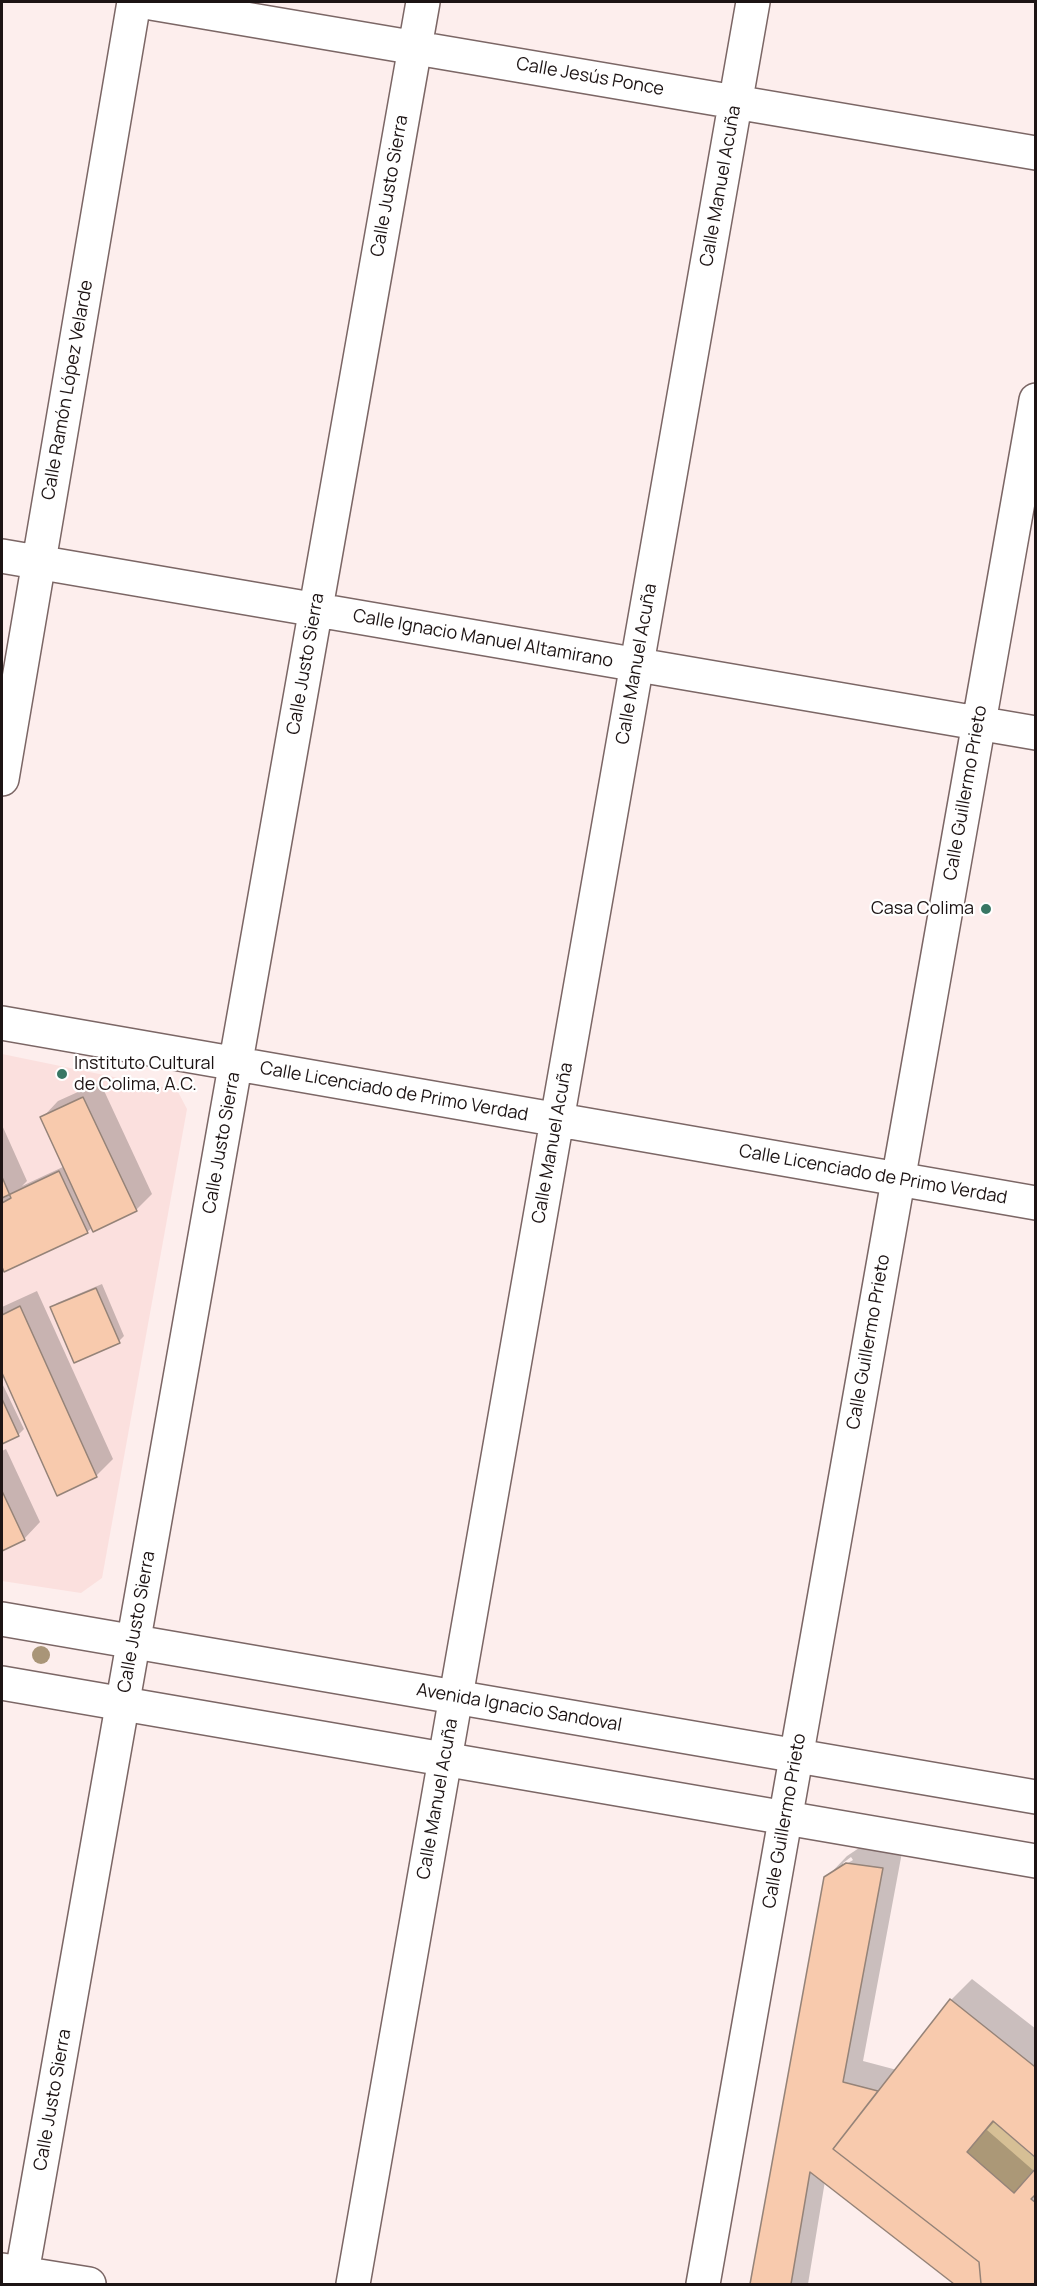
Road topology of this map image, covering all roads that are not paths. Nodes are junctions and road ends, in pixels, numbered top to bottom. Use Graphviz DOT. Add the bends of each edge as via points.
graph roads {
  1 [pos="134,2"];
  2 [pos="145,2"];
  3 [pos="423,2"];
  4 [pos="753,2"];
  5 [pos="415,47"];
  6 [pos="736,102"];
  7 [pos="1035,153"];
  8 [pos="1035,400"];
  9 [pos="2,556"];
  10 [pos="38,563"];
  11 [pos="316,610"];
  12 [pos="637,665"];
  13 [pos="978,723"];
  14 [pos="1035,733"];
  15 [pos="2,779"];
  16 [pos="2,1023"];
  17 [pos="235,1064"];
  18 [pos="557,1120"];
  19 [pos="898,1179"];
  20 [pos="1035,1203"];
  21 [pos="2,1619"];
  22 [pos="134,1641"];
  23 [pos="2,1683"];
  24 [pos="456,1697"];
  25 [pos="123,1704"];
  26 [pos="796,1756"];
  27 [pos="445,1760"];
  28 [pos="1035,1797"];
  29 [pos="785,1818"];
  30 [pos="1035,1861"];
  31 [pos="14,2276"];
  32 [pos="89,2284"];
  33 [pos="352,2284"];
  34 [pos="703,2284"];
  1 -- 10 [label="street, Calle Ramón López Velarde"];
  2 -- 5 [label="street, Calle Jesús Ponce"];
  3 -- 5 [label="street, Calle Justo Sierra"];
  4 -- 6 [label="street, Calle Manuel Acuña"];
  5 -- 6 [label="street, Calle Jesús Ponce"];
  5 -- 11 [label="street, Calle Justo Sierra"];
  6 -- 7 [label="street, Calle Jesús Ponce"];
  6 -- 12 [label="street, Calle Manuel Acuña"];
  8 -- 13 [label="street, Calle Guillermo Prieto"];
  9 -- 10 [label="street, Calle Ignacio Manuel Altamirano"];
  10 -- 11 [label="street, Calle Ignacio Manuel Altamirano"];
  10 -- 15 [label="street, Calle Ramón López Velarde"];
  11 -- 12 [label="street, Calle Ignacio Manuel Altamirano"];
  11 -- 17 [label="street, Calle Justo Sierra"];
  12 -- 13 [label="street, Calle Ignacio Manuel Altamirano"];
  12 -- 18 [label="street, Calle Manuel Acuña"];
  13 -- 14 [label="street, Calle Ignacio Manuel Altamirano"];
  13 -- 19 [label="street, Calle Guillermo Prieto"];
  16 -- 17 [label="street, Calle Licenciado de Primo Verdad"];
  17 -- 18 [label="street, Calle Licenciado de Primo Verdad"];
  17 -- 22 [label="street, Calle Justo Sierra"];
  18 -- 19 [label="street, Calle Licenciado de Primo Verdad"];
  18 -- 24 [label="street, Calle Manuel Acuña"];
  19 -- 20 [label="street, Calle Licenciado de Primo Verdad"];
  19 -- 26 [label="street, Calle Guillermo Prieto"];
  21 -- 22 [label="street, Avenida Ignacio Sandoval"];
  22 -- 24 [label="street, Avenida Ignacio Sandoval"];
  22 -- 25 [label="street, Calle Justo Sierra"];
  23 -- 25 [label="street"];
  24 -- 26 [label="street, Avenida Ignacio Sandoval"];
  24 -- 27 [label="street, Calle Manuel Acuña"];
  25 -- 27 [label="street"];
  25 -- 31 [label="street, Calle Justo Sierra"];
  26 -- 28 [label="street, Avenida Ignacio Sandoval"];
  26 -- 29 [label="street, Calle Guillermo Prieto"];
  27 -- 29 [label="street"];
  27 -- 33 [label="street, Calle Manuel Acuña"];
  29 -- 30 [label="street"];
  29 -- 34 [label="street, Calle Guillermo Prieto"];
  31 -- 32 [label="street"];
}
